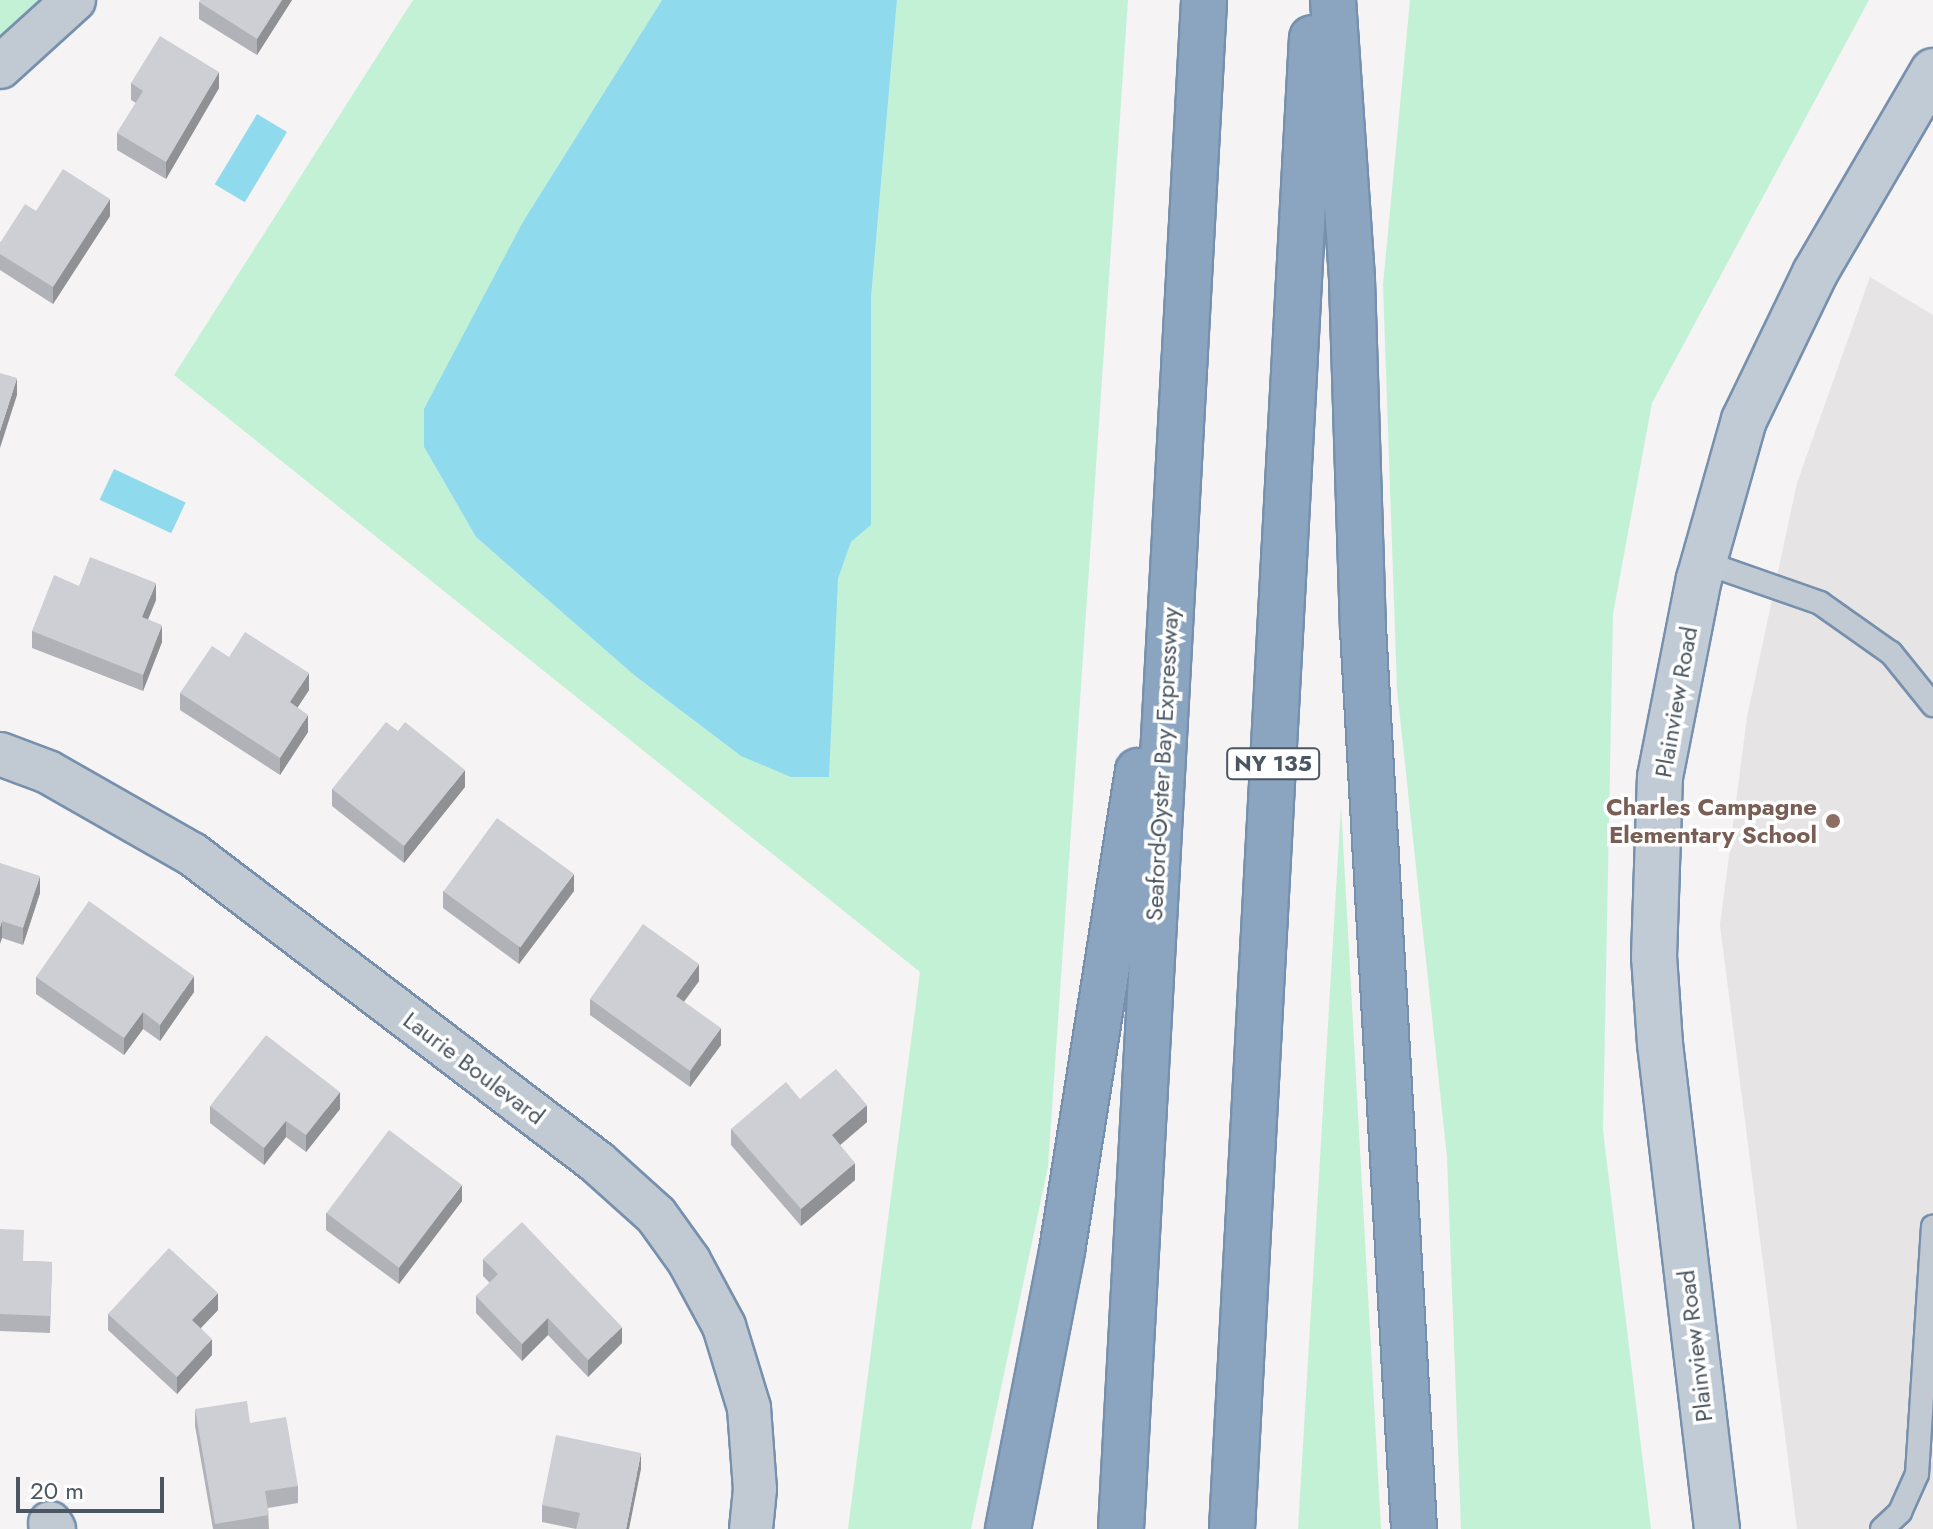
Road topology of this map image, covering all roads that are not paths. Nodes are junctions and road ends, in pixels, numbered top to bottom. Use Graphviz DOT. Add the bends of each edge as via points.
graph roads {
  1 [pos="74,0"];
  2 [pos="1204,0"];
  3 [pos="1314,0"];
  4 [pos="1333,0"];
  5 [pos="0,67"];
  6 [pos="1933,71"];
  7 [pos="1703,562"];
  8 [pos="1173,564"];
  9 [pos="1933,705"];
  10 [pos="0,754"];
  11 [pos="1933,1227"];
  12 [pos="751,1529"];
  13 [pos="1008,1529"];
  14 [pos="1121,1529"];
  15 [pos="1232,1529"];
  16 [pos="1414,1529"];
  17 [pos="1717,1529"];
  18 [pos="1882,1529"];
  1 -- 5 [label="street"];
  2 -- 8 [label="highway, Seaford-Oyster Bay Expressway"];
  3 -- 15 [label="highway, NY 135"];
  4 -- 16 [label="highway" via="1352,280 1362,613"];
  6 -- 7 [label="main road, Plainview Road" via="1815,273 1744,420"];
  7 -- 9 [label="lane" via="1820,603 1891,653"];
  7 -- 17 [label="main road, Plainview Road" via="1660,777 1654,957"];
  8 -- 13 [label="highway" via="1062,1251"];
  8 -- 14 [label="highway, Seaford-Oyster Bay Expressway"];
  10 -- 12 [label="street, Laurie Boulevard" via="48,772 192,854 597,1162 656,1215 689,1261 724,1326 749,1408 755,1489"];
  11 -- 18 [label="lane" via="1917,1474 1900,1512"];
}
